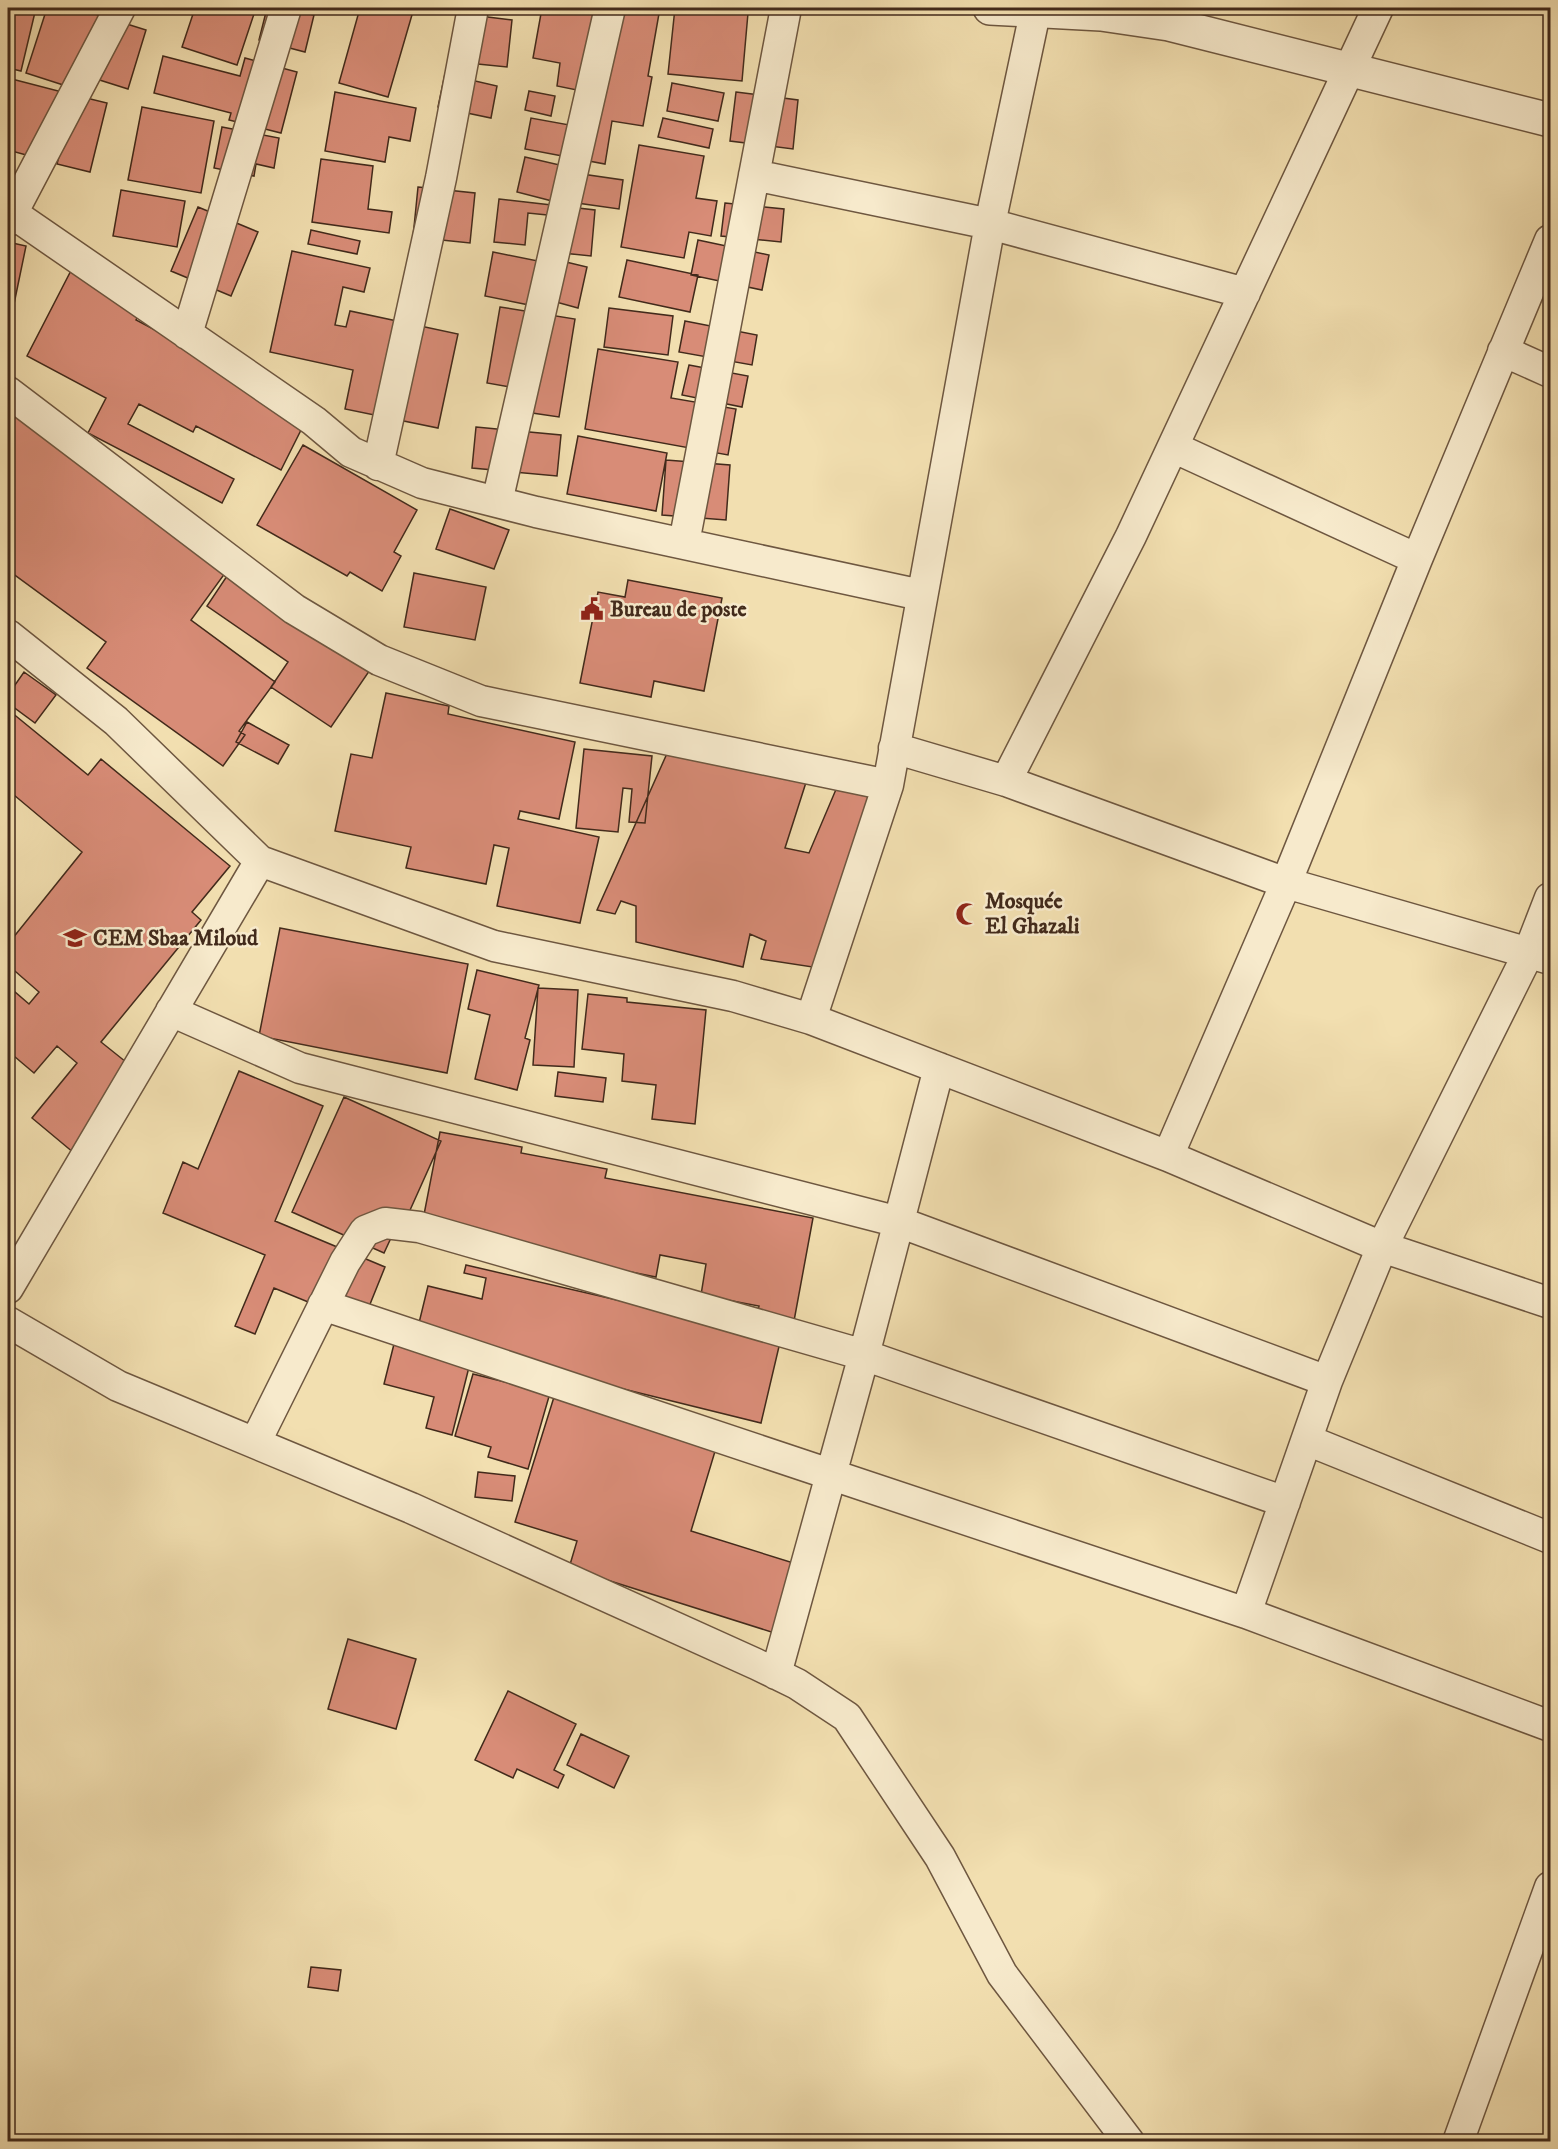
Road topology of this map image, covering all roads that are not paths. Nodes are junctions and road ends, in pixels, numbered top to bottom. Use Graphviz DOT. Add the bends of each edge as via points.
graph roads {
  1 [pos="286,8"];
  2 [pos="473,8"];
  3 [pos="610,8"];
  4 [pos="786,8"];
  5 [pos="990,8"];
  6 [pos="1378,8"];
  7 [pos="1036,9"];
  8 [pos="112,10"];
  9 [pos="1351,71"];
  10 [pos="1551,120"];
  11 [pos="754,175"];
  12 [pos="10,217"];
  13 [pos="990,224"];
  14 [pos="1551,240"];
  15 [pos="1245,293"];
  16 [pos="187,334"];
  17 [pos="1503,351"];
  18 [pos="1551,372"];
  19 [pos="8,392"];
  20 [pos="1173,447"];
  21 [pos="378,465"];
  22 [pos="497,502"];
  23 [pos="684,543"];
  24 [pos="1417,559"];
  25 [pos="921,595"];
  26 [pos="8,635"];
  27 [pos="894,748"];
  28 [pos="1006,781"];
  29 [pos="888,785"];
  30 [pos="260,861"];
  31 [pos="1286,883"];
  32 [pos="1551,898"];
  33 [pos="1540,956"];
  34 [pos="171,1011"];
  35 [pos="811,1019"];
  36 [pos="939,1068"];
  37 [pos="1168,1155"];
  38 [pos="898,1222"];
  39 [pos="1382,1247"];
  40 [pos="8,1288"];
  41 [pos="1550,1301"];
  42 [pos="323,1305"];
  43 [pos="8,1322"];
  44 [pos="864,1355"];
  45 [pos="1327,1381"];
  46 [pos="1307,1440"];
  47 [pos="255,1443"];
  48 [pos="832,1473"];
  49 [pos="1285,1502"];
  50 [pos="1551,1538"];
  51 [pos="1246,1613"];
  52 [pos="776,1674"];
  53 [pos="1551,1726"];
  54 [pos="1551,1887"];
  55 [pos="1129,2142"];
  56 [pos="1458,2142"];
  1 -- 16 [label="street"];
  2 -- 21 [label="street" via="441,178"];
  3 -- 22 [label="street"];
  4 -- 11 [label="street"];
  5 -- 7 [label="street"];
  6 -- 9 [label="street"];
  7 -- 9 [label="street" via="1169,24"];
  7 -- 13 [label="street"];
  8 -- 12 [label="street"];
  9 -- 10 [label="street"];
  9 -- 15 [label="street"];
  11 -- 13 [label="street"];
  11 -- 23 [label="street"];
  12 -- 16 [label="street"];
  13 -- 15 [label="street"];
  13 -- 25 [label="street"];
  14 -- 17 [label="street"];
  15 -- 20 [label="street"];
  16 -- 21 [label="street" via="314,421 351,452"];
  17 -- 18 [label="street"];
  17 -- 24 [label="street"];
  19 -- 29 [label="street" via="294,609 379,660 482,701"];
  20 -- 24 [label="street"];
  20 -- 28 [label="street"];
  21 -- 22 [label="street" via="422,483"];
  22 -- 23 [label="street"];
  23 -- 25 [label="street"];
  24 -- 31 [label="street"];
  25 -- 27 [label="street"];
  26 -- 30 [label="street" via="116,721"];
  27 -- 28 [label="street"];
  27 -- 29 [label="street"];
  28 -- 31 [label="street"];
  29 -- 35 [label="street"];
  30 -- 34 [label="street"];
  30 -- 35 [label="street" via="494,946 733,996"];
  31 -- 33 [label="street"];
  31 -- 37 [label="street"];
  32 -- 33 [label="street"];
  33 -- 39 [label="street"];
  34 -- 38 [label="street" via="300,1068"];
  34 -- 40 [label="street"];
  35 -- 36 [label="street"];
  36 -- 37 [label="street"];
  36 -- 38 [label="street"];
  37 -- 39 [label="street"];
  38 -- 44 [label="street"];
  38 -- 45 [label="street"];
  39 -- 41 [label="street"];
  39 -- 45 [label="street"];
  42 -- 44 [label="street" via="365,1231 385,1223 419,1227"];
  42 -- 47 [label="street"];
  42 -- 48 [label="street"];
  43 -- 47 [label="street" via="118,1386"];
  44 -- 48 [label="street"];
  44 -- 49 [label="street"];
  45 -- 46 [label="street"];
  46 -- 49 [label="street"];
  46 -- 50 [label="street"];
  47 -- 52 [label="street"];
  48 -- 51 [label="street"];
  48 -- 52 [label="street"];
  49 -- 51 [label="street"];
  51 -- 53 [label="street"];
  52 -- 55 [label="street" via="847,1717 940,1857 1002,1974"];
  54 -- 56 [label="street"];
}
